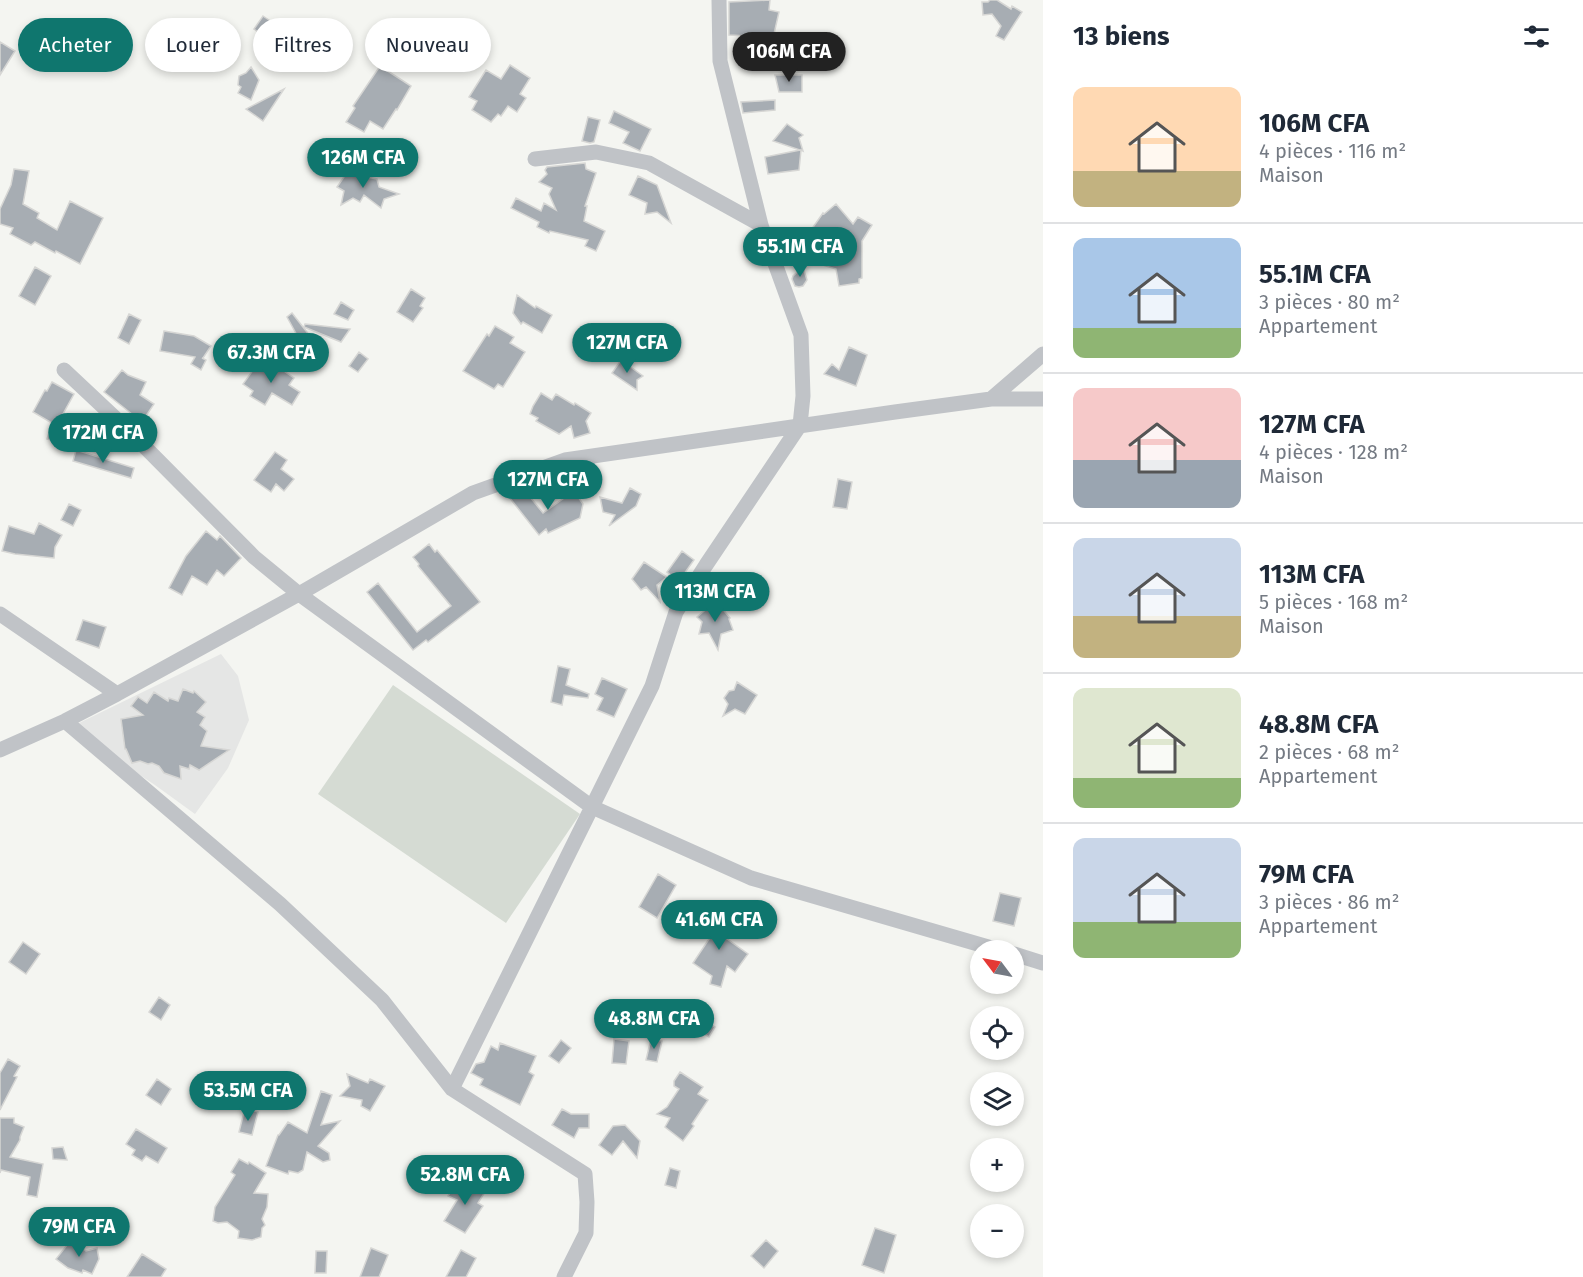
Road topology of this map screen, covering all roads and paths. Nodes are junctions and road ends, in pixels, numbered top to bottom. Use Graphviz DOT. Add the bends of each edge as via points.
graph roads {
  1 [pos="719,0"];
  2 [pos="535,159"];
  3 [pos="761,225"];
  4 [pos="1043,354"];
  5 [pos="64,370"];
  6 [pos="991,399"];
  7 [pos="1043,399"];
  8 [pos="800,425"];
  9 [pos="299,594"];
  10 [pos="0,614"];
  11 [pos="117,694"];
  12 [pos="65,721"];
  13 [pos="0,750"];
  14 [pos="592,807"];
  15 [pos="970,942"];
  16 [pos="1024,957"];
  17 [pos="1043,963"];
  18 [pos="452,1089"];
  19 [pos="564,1277"];
  1 -- 3 [label="street" via="720,61"];
  2 -- 3 [label="street" via="596,152 649,163"];
  3 -- 8 [label="street" via="801,335 804,396"];
  4 -- 6 [label="street"];
  5 -- 9 [label="street" via="254,557"];
  6 -- 7 [label="street"];
  6 -- 8 [label="street"];
  8 -- 9 [label="street" via="565,460 473,494"];
  8 -- 14 [label="street" via="676,612 652,686"];
  9 -- 11 [label="street"];
  9 -- 14 [label="street"];
  10 -- 11 [label="street"];
  11 -- 12 [label="street"];
  12 -- 13 [label="street"];
  12 -- 18 [label="street" via="280,904 382,1000"];
  14 -- 15 [label="street" via="751,878"];
  14 -- 18 [label="street"];
  16 -- 17 [label="street"];
  18 -- 19 [label="street" via="585,1174 586,1233"];
}
